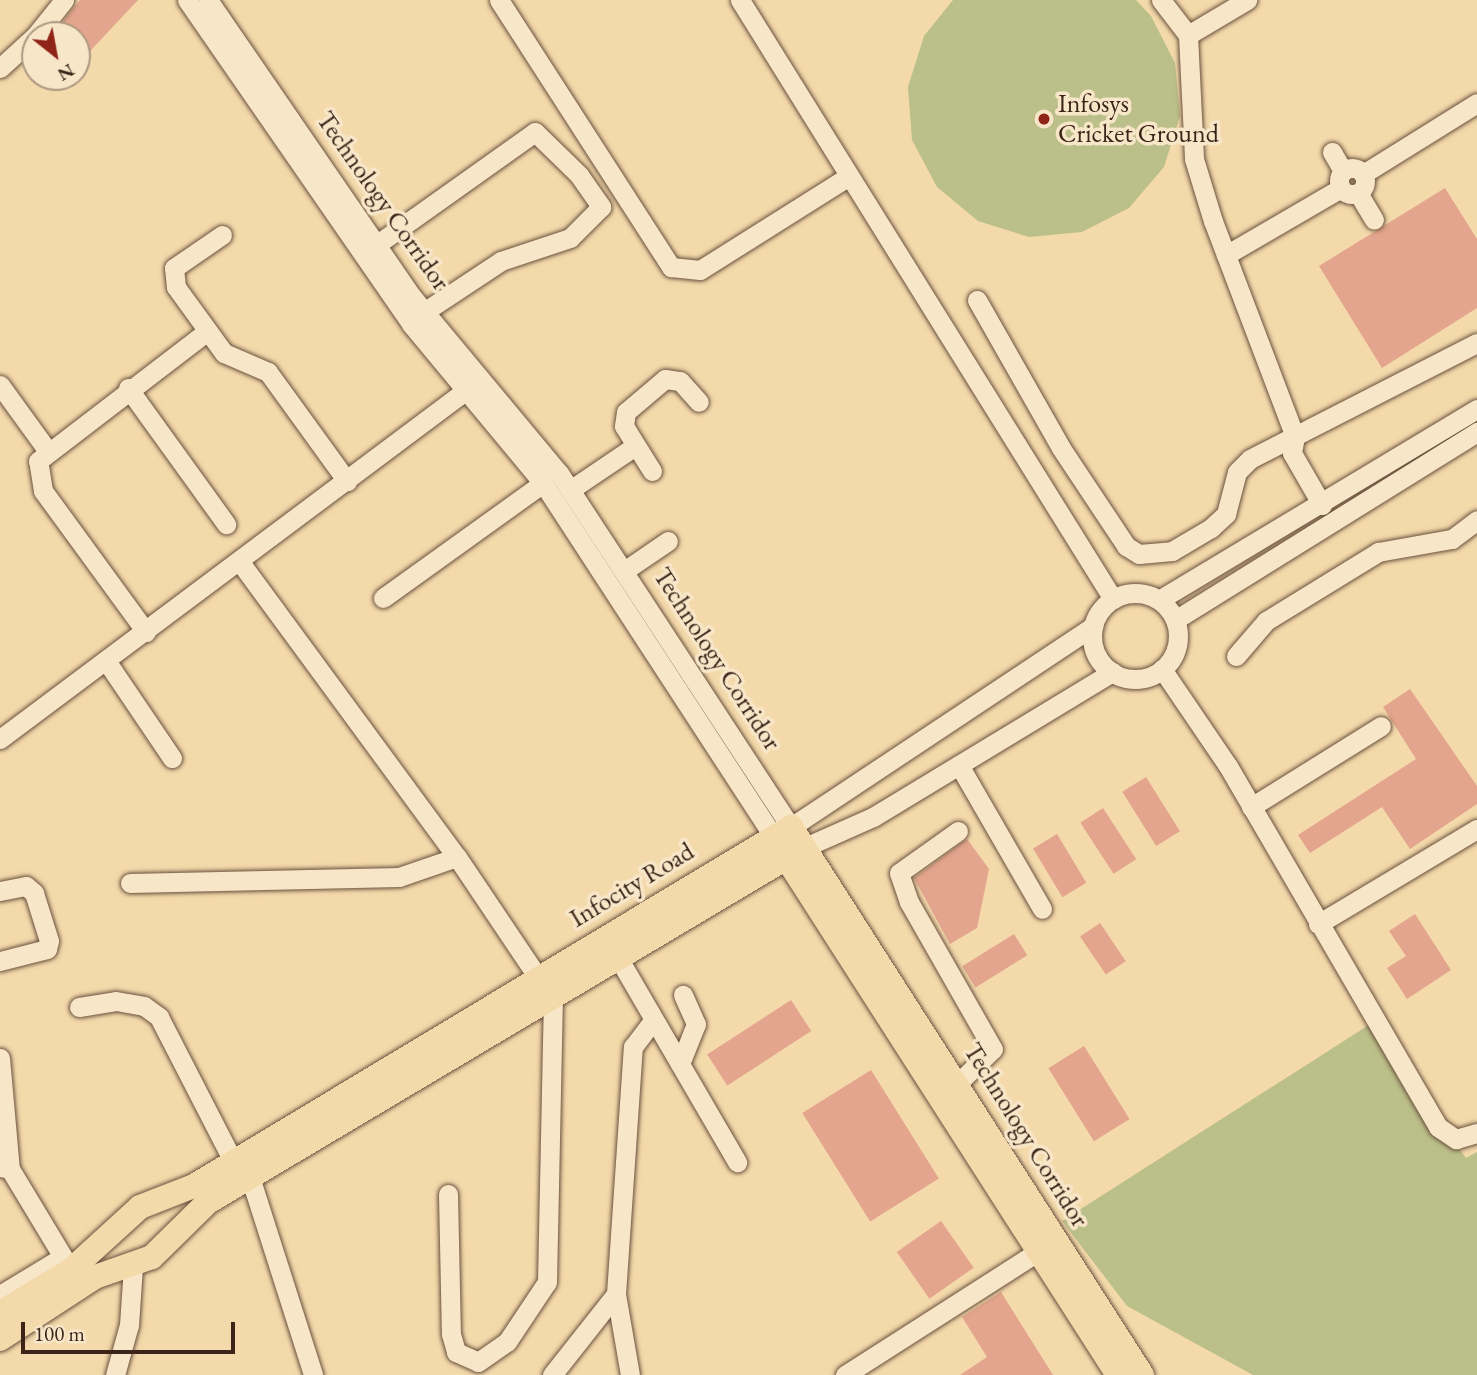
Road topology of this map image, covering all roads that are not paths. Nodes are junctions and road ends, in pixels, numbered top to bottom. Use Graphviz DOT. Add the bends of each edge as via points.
graph roads {
  1 [pos="64,0"];
  2 [pos="187,0"];
  3 [pos="208,0"];
  4 [pos="499,0"];
  5 [pos="740,0"];
  6 [pos="1161,0"];
  7 [pos="1247,0"];
  8 [pos="48,21"];
  9 [pos="1188,35"];
  10 [pos="21,49"];
  11 [pos="0,68"];
  12 [pos="1477,103"];
  13 [pos="1332,152"];
  14 [pos="846,178"];
  15 [pos="1351,181"];
  16 [pos="1374,220"];
  17 [pos="222,235"];
  18 [pos="376,246"];
  19 [pos="1226,255"];
  20 [pos="977,300"];
  21 [pos="424,312"];
  22 [pos="206,332"];
  23 [pos="1477,343"];
  24 [pos="0,385"];
  25 [pos="472,386"];
  26 [pos="128,388"];
  27 [pos="699,402"];
  28 [pos="1477,409"];
  29 [pos="1477,432"];
  30 [pos="1295,437"];
  31 [pos="635,446"];
  32 [pos="47,450"];
  33 [pos="652,471"];
  34 [pos="347,481"];
  35 [pos="543,483"];
  36 [pos="570,490"];
  37 [pos="1322,505"];
  38 [pos="1477,520"];
  39 [pos="226,524"];
  40 [pos="668,541"];
  41 [pos="240,562"];
  42 [pos="624,571"];
  43 [pos="383,598"];
  44 [pos="1113,599"];
  45 [pos="1159,600"];
  46 [pos="1175,620"];
  47 [pos="1093,626"];
  48 [pos="146,632"];
  49 [pos="1236,656"];
  50 [pos="107,662"];
  51 [pos="1161,669"];
  52 [pos="1112,672"];
  53 [pos="1381,726"];
  54 [pos="0,739"];
  55 [pos="172,758"];
  56 [pos="959,765"];
  57 [pos="1251,807"];
  58 [pos="1477,829"];
  59 [pos="958,831"];
  60 [pos="788,842"];
  61 [pos="457,857"];
  62 [pos="130,883"];
  63 [pos="0,891"];
  64 [pos="1042,909"];
  65 [pos="1318,924"];
  66 [pos="615,954"];
  67 [pos="0,961"];
  68 [pos="545,984"];
  69 [pos="683,995"];
  70 [pos="79,1007"];
  71 [pos="653,1020"];
  72 [pos="0,1058"];
  73 [pos="680,1064"];
  74 [pos="959,1082"];
  75 [pos="1477,1133"];
  76 [pos="737,1162"];
  77 [pos="5,1168"];
  78 [pos="242,1169"];
  79 [pos="201,1194"];
  80 [pos="448,1194"];
  81 [pos="1039,1251"];
  82 [pos="78,1266"];
  83 [pos="133,1266"];
  84 [pos="616,1294"];
  85 [pos="0,1296"];
  86 [pos="0,1313"];
  87 [pos="0,1339"];
  88 [pos="115,1375"];
  89 [pos="313,1375"];
  90 [pos="552,1375"];
  91 [pos="630,1375"];
  92 [pos="845,1375"];
  93 [pos="1118,1375"];
  94 [pos="1142,1375"];
  1 -- 8 [label="street"];
  2 -- 25 [label="street"];
  3 -- 18 [label="street, Technology Corridor"];
  4 -- 14 [label="street" via="671,267 700,270"];
  5 -- 14 [label="street"];
  6 -- 9 [label="street"];
  7 -- 9 [label="street"];
  9 -- 19 [label="street" via="1194,159"];
  10 -- 11 [label="street"];
  12 -- 15 [label="street"];
  13 -- 15 [label="street"];
  14 -- 44 [label="street"];
  15 -- 16 [label="street"];
  15 -- 19 [label="street"];
  17 -- 22 [label="street" via="183,258 172,278"];
  18 -- 21 [label="street, Technology Corridor"];
  18 -- 21 [label="street" via="535,132 579,175 601,207 570,238 500,261"];
  19 -- 30 [label="street"];
  20 -- 30 [label="street" via="1061,448 1126,546 1139,554 1172,551 1211,528 1226,514 1237,472"];
  21 -- 25 [label="street, Technology Corridor"];
  22 -- 26 [label="street"];
  22 -- 34 [label="street" via="232,359 268,372"];
  23 -- 30 [label="street"];
  24 -- 32 [label="street"];
  25 -- 34 [label="street"];
  25 -- 35 [label="street"];
  25 -- 36 [label="street, Technology Corridor"];
  26 -- 32 [label="street"];
  26 -- 39 [label="street"];
  27 -- 31 [label="street" via="680,380 657,384 623,418"];
  28 -- 37 [label="street"];
  29 -- 46 [label="street"];
  30 -- 37 [label="street" via="1292,453"];
  31 -- 33 [label="street"];
  31 -- 36 [label="street"];
  32 -- 48 [label="street" via="36,474 43,491"];
  34 -- 41 [label="street"];
  35 -- 43 [label="street"];
  35 -- 60 [label="street"];
  36 -- 42 [label="street, Technology Corridor"];
  37 -- 45 [label="street"];
  38 -- 49 [label="street" via="1452,539 1378,552 1266,621"];
  40 -- 42 [label="street"];
  41 -- 48 [label="street"];
  41 -- 61 [label="street"];
  42 -- 60 [label="street, Technology Corridor"];
  44 -- 45 [label="street" via="1135,593"];
  44 -- 47 [label="street"];
  45 -- 46 [label="street"];
  46 -- 51 [label="street" via="1177,647"];
  47 -- 52 [label="street" via="1095,652"];
  47 -- 60 [label="street, Infocity Road"];
  48 -- 50 [label="street"];
  50 -- 54 [label="street"];
  50 -- 55 [label="street"];
  51 -- 52 [label="street" via="1135,679"];
  51 -- 57 [label="street"];
  52 -- 56 [label="street, Infocity Road"];
  53 -- 57 [label="street"];
  56 -- 60 [label="street, Infocity Road" via="873,817"];
  56 -- 64 [label="street"];
  57 -- 65 [label="street"];
  58 -- 65 [label="street"];
  59 -- 74 [label="street" via="900,873 909,902 993,1049 993,1056"];
  60 -- 66 [label="main road, Infocity Road"];
  60 -- 68 [label="main road, Infocity Road"];
  60 -- 74 [label="main road, Technology Corridor"];
  60 -- 81 [label="main road"];
  61 -- 62 [label="street" via="399,877"];
  61 -- 68 [label="street"];
  63 -- 67 [label="street" via="26,886 34,893 49,941 47,948"];
  65 -- 75 [label="street" via="1438,1127 1456,1139"];
  66 -- 68 [label="main road, Infocity Road"];
  66 -- 71 [label="street"];
  68 -- 78 [label="main road, Infocity Road"];
  68 -- 80 [label="street" via="547,1282 507,1342 478,1362 456,1352 451,1334"];
  69 -- 73 [label="street" via="696,1024"];
  70 -- 78 [label="street" via="116,1001 144,1006 159,1017"];
  71 -- 73 [label="street"];
  71 -- 84 [label="street" via="639,1033 632,1057"];
  72 -- 77 [label="street"];
  73 -- 76 [label="street"];
  74 -- 94 [label="main road, Technology Corridor"];
  77 -- 82 [label="street"];
  78 -- 79 [label="main road, Infocity Road"];
  78 -- 89 [label="street"];
  79 -- 82 [label="main road, Infocity Road" via="140,1208"];
  79 -- 83 [label="main road, Infocity Road" via="174,1241"];
  81 -- 92 [label="street"];
  81 -- 93 [label="main road"];
  82 -- 83 [label="main road, Infocity Road"];
  82 -- 85 [label="street"];
  82 -- 86 [label="main road, Infocity Road"];
  82 -- 87 [label="main road, Infocity Road"];
  83 -- 88 [label="street" via="129,1325"];
  84 -- 90 [label="street"];
  84 -- 91 [label="street"];
}
